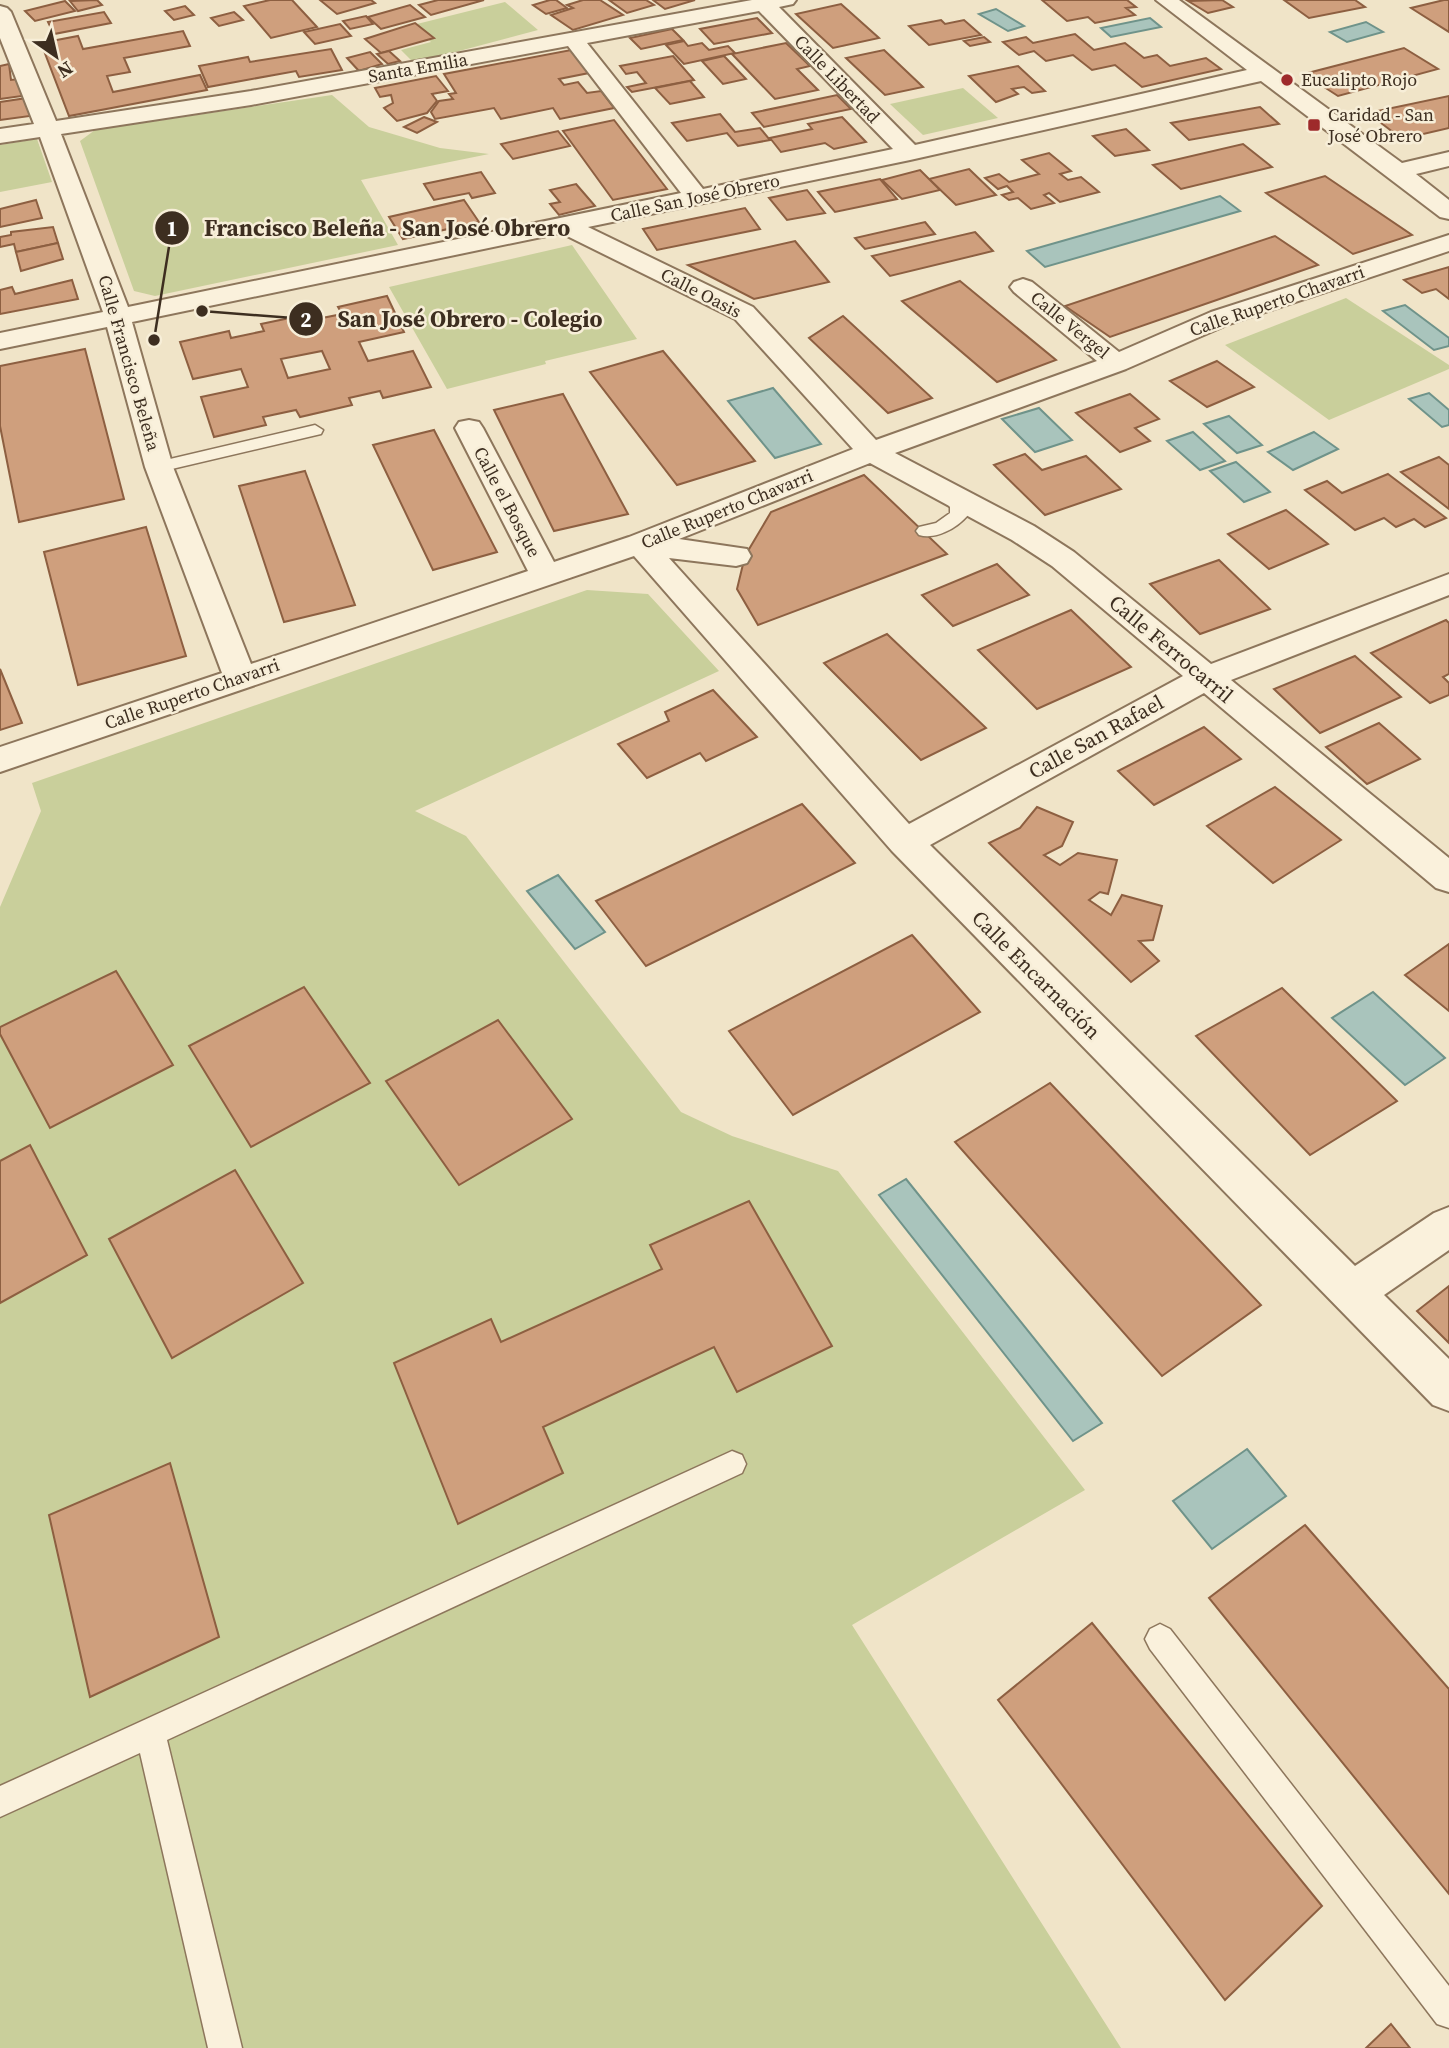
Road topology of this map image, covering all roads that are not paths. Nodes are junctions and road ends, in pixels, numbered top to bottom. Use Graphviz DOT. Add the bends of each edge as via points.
graph roads {
  1 [pos="1166,0"];
  2 [pos="775,2"];
  3 [pos="0,12"];
  4 [pos="574,40"];
  5 [pos="1265,73"];
  6 [pos="48,129"];
  7 [pos="0,136"];
  8 [pos="910,153"];
  9 [pos="1449,159"];
  10 [pos="1398,171"];
  11 [pos="697,197"];
  12 [pos="1449,212"];
  13 [pos="565,225"];
  14 [pos="1449,243"];
  15 [pos="1023,287"];
  16 [pos="119,316"];
  17 [pos="0,341"];
  18 [pos="1116,363"];
  19 [pos="469,428"];
  20 [pos="315,430"];
  21 [pos="871,452"];
  22 [pos="159,467"];
  23 [pos="947,492"];
  24 [pos="925,531"];
  25 [pos="640,544"];
  26 [pos="736,556"];
  27 [pos="545,576"];
  28 [pos="1449,584"];
  29 [pos="240,677"];
  30 [pos="1205,678"];
  31 [pos="0,760"];
  32 [pos="905,842"];
  33 [pos="1449,878"];
  34 [pos="1449,1226"];
  35 [pos="1351,1293"];
  36 [pos="1449,1390"];
  37 [pos="732,1464"];
  38 [pos="1160,1639"];
  39 [pos="150,1732"];
  40 [pos="0,1802"];
  41 [pos="1449,2012"];
  42 [pos="225,2048"];
  1 -- 5 [label="street"];
  2 -- 4 [label="street, Santa Emilia"];
  2 -- 8 [label="street, Calle Libertad"];
  3 -- 6 [label="street, Calle Francisco Beleña"];
  4 -- 6 [label="street, Santa Emilia"];
  4 -- 11 [label="street"];
  5 -- 8 [label="street, Calle San José Obrero"];
  5 -- 10 [label="street"];
  6 -- 7 [label="street, Santa Emilia"];
  6 -- 16 [label="street, Calle Francisco Beleña"];
  8 -- 11 [label="street, Calle San José Obrero"];
  9 -- 10 [label="street"];
  10 -- 12 [label="street"];
  11 -- 13 [label="street, Calle San José Obrero"];
  13 -- 16 [label="street, Calle San José Obrero"];
  13 -- 21 [label="street, Calle Oasis" via="744,313"];
  14 -- 18 [label="street, Calle Ruperto Chavarri" via="1220,318"];
  15 -- 18 [label="street, Calle Vergel"];
  16 -- 17 [label="street, Calle San José Obrero"];
  16 -- 22 [label="street, Calle Francisco Beleña"];
  18 -- 21 [label="street, Calle Ruperto Chavarri"];
  19 -- 27 [label="street, Calle el Bosque"];
  20 -- 22 [label="lane"];
  21 -- 23 [label="street, Calle Ferrocarril"];
  21 -- 25 [label="street, Calle Ruperto Chavarri"];
  22 -- 29 [label="street, Calle Francisco Beleña"];
  23 -- 24 [label="lane" via="959,506 959,515 942,527"];
  23 -- 30 [label="street, Calle Ferrocarril" via="1043,544"];
  25 -- 26 [label="street"];
  25 -- 27 [label="street, Calle Ruperto Chavarri"];
  25 -- 32 [label="street, Calle Encarnación"];
  27 -- 29 [label="street, Calle Ruperto Chavarri"];
  28 -- 30 [label="street, Calle San Rafael"];
  29 -- 31 [label="street, Calle Ruperto Chavarri"];
  30 -- 32 [label="street, Calle San Rafael"];
  30 -- 33 [label="street, Calle Ferrocarril"];
  32 -- 35 [label="street, Calle Encarnación"];
  34 -- 35 [label="street"];
  35 -- 36 [label="street, Calle Encarnación"];
  37 -- 39 [label="lane"];
  38 -- 41 [label="lane"];
  39 -- 40 [label="lane"];
  39 -- 42 [label="lane"];
}
